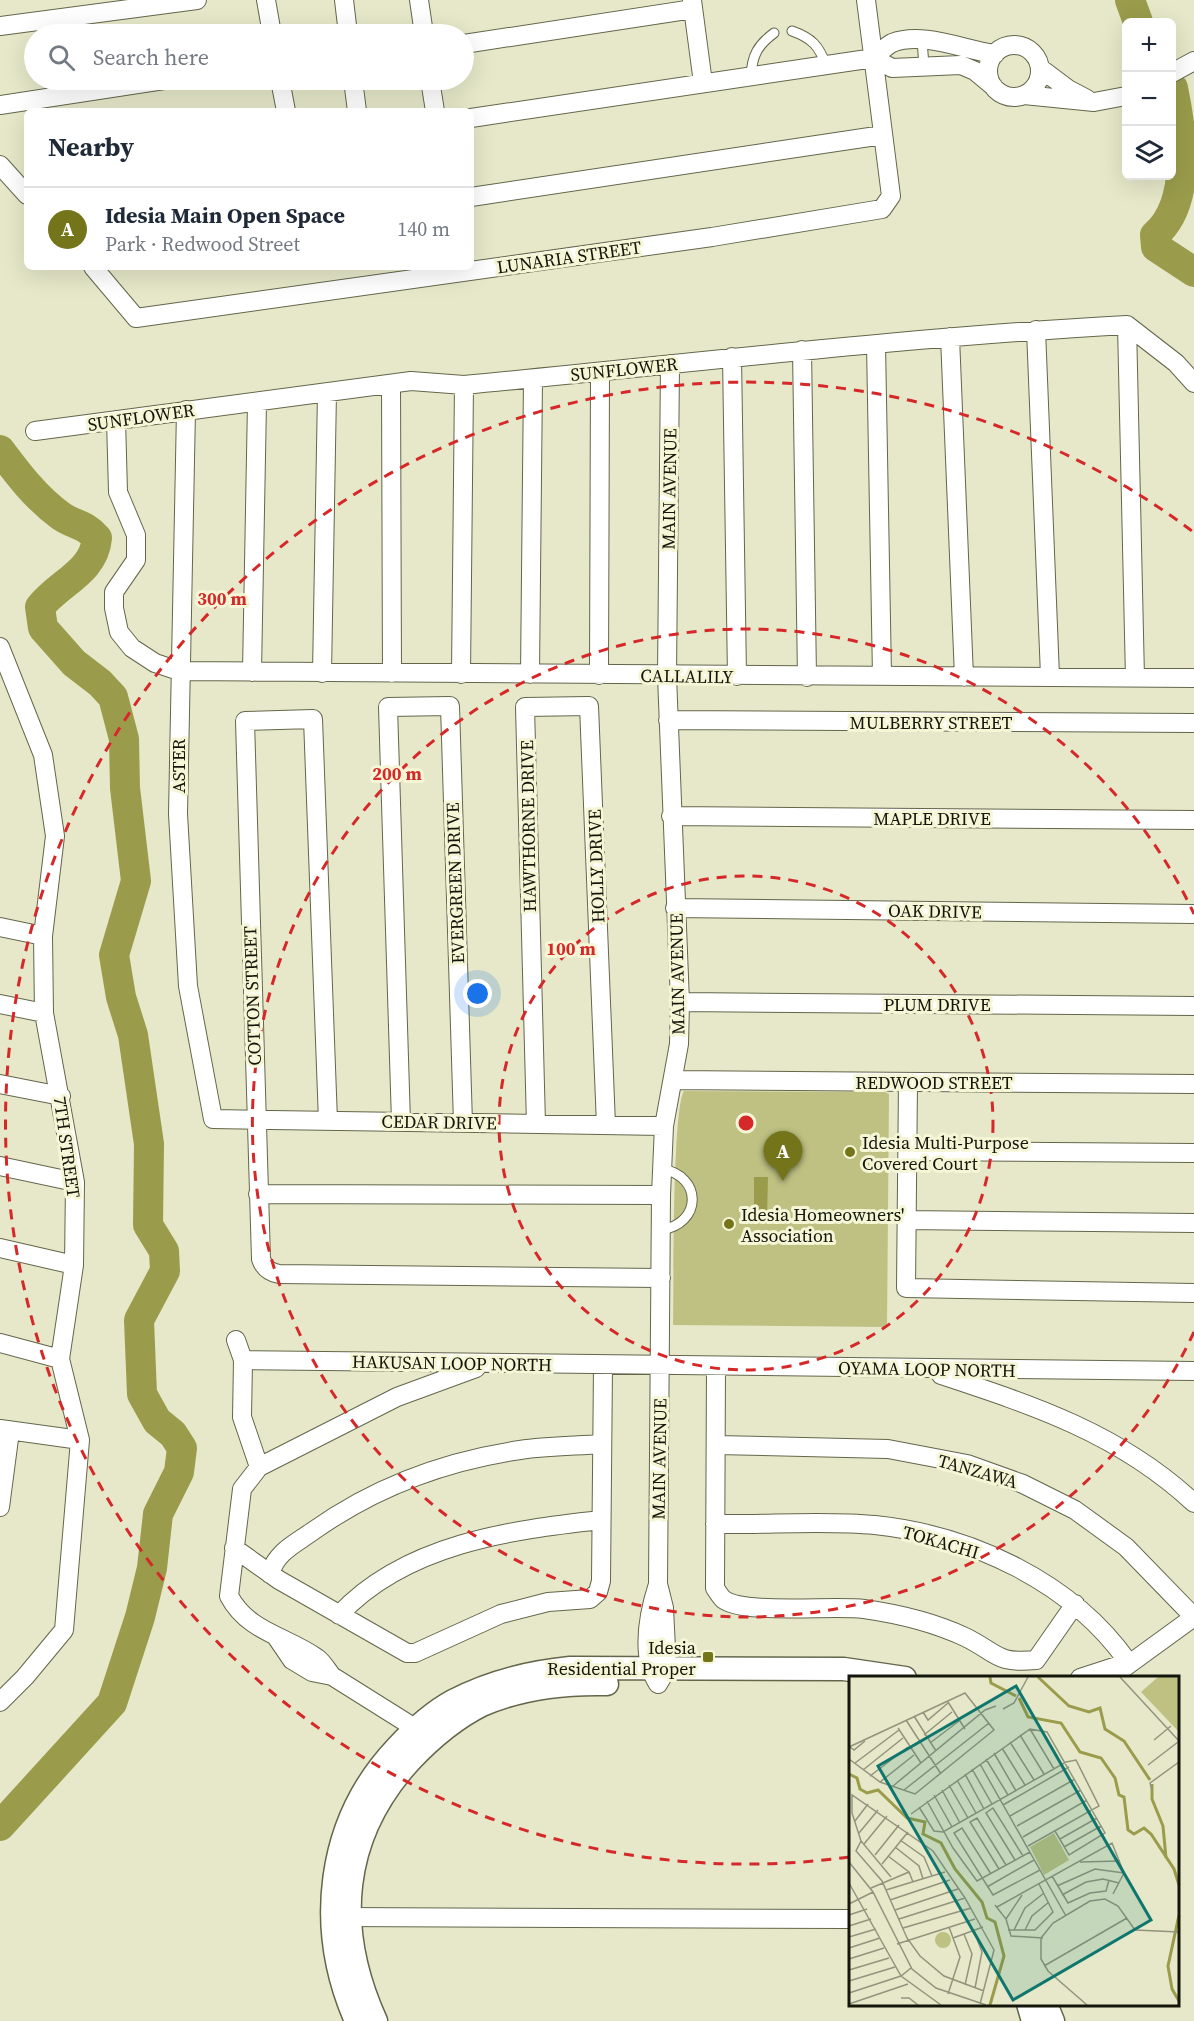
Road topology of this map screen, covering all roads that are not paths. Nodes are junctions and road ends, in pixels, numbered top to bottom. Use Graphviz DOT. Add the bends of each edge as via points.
graph roads {
  1 [pos="197,0"];
  2 [pos="266,0"];
  3 [pos="344,0"];
  4 [pos="418,0"];
  5 [pos="866,0"];
  6 [pos="693,4"];
  7 [pos="271,24"];
  8 [pos="347,24"];
  9 [pos="422,24"];
  10 [pos="0,26"];
  11 [pos="792,32"];
  12 [pos="774,33"];
  13 [pos="922,40"];
  14 [pos="474,42"];
  15 [pos="995,54"];
  16 [pos="874,58"];
  17 [pos="1192,62"];
  18 [pos="826,65"];
  19 [pos="924,66"];
  20 [pos="1040,68"];
  21 [pos="1174,72"];
  22 [pos="752,76"];
  23 [pos="703,82"];
  24 [pos="993,86"];
  25 [pos="98,90"];
  26 [pos="282,90"];
  27 [pos="354,90"];
  28 [pos="432,90"];
  29 [pos="1024,95"];
  30 [pos="1122,97"];
  31 [pos="1094,102"];
  32 [pos="0,105"];
  33 [pos="285,108"];
  34 [pos="357,108"];
  35 [pos="435,108"];
  36 [pos="474,118"];
  37 [pos="883,135"];
  38 [pos="0,165"];
  39 [pos="24,188"];
  40 [pos="474,197"];
  41 [pos="474,264"];
  42 [pos="96,270"];
  43 [pos="423,270"];
  44 [pos="379,275"];
  45 [pos="1127,325"];
  46 [pos="1036,330"];
  47 [pos="950,337"];
  48 [pos="876,344"];
  49 [pos="802,350"];
  50 [pos="732,357"];
  51 [pos="670,364"];
  52 [pos="600,373"];
  53 [pos="533,379"];
  54 [pos="1194,383"];
  55 [pos="391,384"];
  56 [pos="464,385"];
  57 [pos="327,392"];
  58 [pos="257,402"];
  59 [pos="186,410"];
  60 [pos="116,420"];
  61 [pos="35,431"];
  62 [pos="0,647"];
  63 [pos="179,671"];
  64 [pos="252,672"];
  65 [pos="321,673"];
  66 [pos="392,673"];
  67 [pos="461,674"];
  68 [pos="530,675"];
  69 [pos="598,675"];
  70 [pos="667,676"];
  71 [pos="737,676"];
  72 [pos="882,676"];
  73 [pos="1050,676"];
  74 [pos="807,677"];
  75 [pos="964,677"];
  76 [pos="1135,678"];
  77 [pos="1194,678"];
  78 [pos="525,707"];
  79 [pos="668,720"];
  80 [pos="1194,723"];
  81 [pos="671,816"];
  82 [pos="1194,820"];
  83 [pos="675,908"];
  84 [pos="1194,914"];
  85 [pos="0,927"];
  86 [pos="43,936"];
  87 [pos="680,1002"];
  88 [pos="0,1004"];
  89 [pos="1194,1006"];
  90 [pos="44,1013"];
  91 [pos="673,1080"];
  92 [pos="908,1082"];
  93 [pos="0,1084"];
  94 [pos="1194,1084"];
  95 [pos="61,1096"];
  96 [pos="213,1119"];
  97 [pos="256,1120"];
  98 [pos="328,1121"];
  99 [pos="401,1122"];
  100 [pos="463,1123"];
  101 [pos="536,1124"];
  102 [pos="606,1125"];
  103 [pos="664,1126"];
  104 [pos="907,1151"];
  105 [pos="1194,1154"];
  106 [pos="0,1166"];
  107 [pos="663,1169"];
  108 [pos="75,1182"];
  109 [pos="258,1194"];
  110 [pos="661,1195"];
  111 [pos="906,1220"];
  112 [pos="1194,1223"];
  113 [pos="661,1230"];
  114 [pos="0,1248"];
  115 [pos="74,1264"];
  116 [pos="661,1278"];
  117 [pos="1194,1293"];
  118 [pos="236,1340"];
  119 [pos="0,1343"];
  120 [pos="60,1359"];
  121 [pos="243,1360"];
  122 [pos="486,1364"];
  123 [pos="603,1366"];
  124 [pos="660,1366"];
  125 [pos="716,1367"];
  126 [pos="925,1370"];
  127 [pos="1194,1371"];
  128 [pos="5,1430"];
  129 [pos="80,1440"];
  130 [pos="602,1444"];
  131 [pos="716,1445"];
  132 [pos="259,1467"];
  133 [pos="1194,1503"];
  134 [pos="0,1507"];
  135 [pos="601,1520"];
  136 [pos="715,1524"];
  137 [pos="234,1548"];
  138 [pos="270,1574"];
  139 [pos="1075,1604"];
  140 [pos="339,1615"];
  141 [pos="1194,1617"];
  142 [pos="1128,1662"];
  143 [pos="658,1674"];
  144 [pos="900,1676"];
  145 [pos="1083,1676"];
  146 [pos="1111,1676"];
  147 [pos="849,1686"];
  148 [pos="0,1702"];
  149 [pos="424,1733"];
  150 [pos="340,1917"];
  151 [pos="849,1919"];
  152 [pos="1029,2006"];
  153 [pos="1047,2006"];
  154 [pos="356,2021"];
  155 [pos="376,2021"];
  156 [pos="1033,2021"];
  157 [pos="1053,2021"];
  1 -- 10 [label="street"];
  2 -- 7 [label="street"];
  3 -- 8 [label="street"];
  4 -- 9 [label="street"];
  5 -- 16 [label="street"];
  6 -- 14 [label="street"];
  6 -- 23 [label="street"];
  11 -- 18 [label="lane" via="808,36 820,49"];
  12 -- 22 [label="lane" via="760,43 752,58"];
  13 -- 15 [label="street"];
  13 -- 16 [label="street" via="891,44"];
  13 -- 19 [label="lane"];
  15 -- 20 [label="street" via="1002,48 1018,45 1032,53"];
  15 -- 24 [label="street" via="988,69"];
  16 -- 18 [label="street"];
  16 -- 19 [label="street" via="892,68"];
  16 -- 37 [label="street"];
  17 -- 21 [label="street"];
  18 -- 22 [label="street"];
  19 -- 24 [label="street" via="961,65"];
  20 -- 29 [label="street" via="1037,84"];
  20 -- 31 [label="street"];
  22 -- 23 [label="street"];
  23 -- 36 [label="street"];
  24 -- 29 [label="street" via="1007,96"];
  25 -- 32 [label="street"];
  26 -- 33 [label="street"];
  27 -- 34 [label="street"];
  28 -- 35 [label="street"];
  29 -- 31 [label="street"];
  30 -- 31 [label="street"];
  37 -- 40 [label="street"];
  37 -- 41 [label="street, LUNARIA STREET" via="891,196 882,209 712,237"];
  38 -- 39 [label="street"];
  42 -- 44 [label="street, LUNARIA STREET" via="136,318"];
  43 -- 44 [label="street, LUNARIA STREET"];
  45 -- 46 [label="street, SUNFLOWER"];
  45 -- 54 [label="street" via="1176,363"];
  45 -- 76 [label="street"];
  46 -- 47 [label="street, SUNFLOWER"];
  46 -- 73 [label="street"];
  47 -- 48 [label="street, SUNFLOWER"];
  47 -- 75 [label="street"];
  48 -- 49 [label="street, SUNFLOWER"];
  48 -- 72 [label="street"];
  49 -- 50 [label="street, SUNFLOWER"];
  49 -- 74 [label="street"];
  50 -- 51 [label="street, SUNFLOWER"];
  50 -- 71 [label="street"];
  51 -- 52 [label="street, SUNFLOWER"];
  51 -- 70 [label="street, MAIN AVENUE"];
  52 -- 53 [label="street, SUNFLOWER"];
  52 -- 69 [label="street"];
  53 -- 56 [label="street, SUNFLOWER"];
  53 -- 68 [label="street"];
  55 -- 56 [label="street, SUNFLOWER" via="411,381"];
  55 -- 57 [label="street, SUNFLOWER"];
  55 -- 66 [label="street"];
  56 -- 67 [label="street"];
  57 -- 58 [label="street, SUNFLOWER"];
  57 -- 65 [label="street"];
  58 -- 59 [label="street, SUNFLOWER"];
  58 -- 64 [label="street"];
  59 -- 60 [label="street, SUNFLOWER"];
  59 -- 63 [label="street, ASTER"];
  60 -- 61 [label="street, SUNFLOWER"];
  60 -- 63 [label="street, CALLALILY" via="118,492 136,535 136,560 114,592 119,632 132,648 155,663"];
  62 -- 86 [label="street, 7TH STREET" via="43,755 56,836"];
  63 -- 64 [label="street, CALLALILY"];
  63 -- 96 [label="street, ASTER" via="178,814 188,986"];
  64 -- 65 [label="street, CALLALILY"];
  65 -- 66 [label="street, CALLALILY"];
  66 -- 67 [label="street, CALLALILY"];
  67 -- 68 [label="street, CALLALILY"];
  68 -- 69 [label="street, CALLALILY"];
  69 -- 70 [label="street, CALLALILY"];
  70 -- 71 [label="street, CALLALILY"];
  70 -- 79 [label="street, MAIN AVENUE"];
  71 -- 74 [label="street, CALLALILY"];
  72 -- 74 [label="street, CALLALILY"];
  72 -- 75 [label="street, CALLALILY"];
  73 -- 75 [label="street, CALLALILY"];
  73 -- 76 [label="street, CALLALILY"];
  76 -- 77 [label="street, CALLALILY"];
  78 -- 101 [label="street, HAWTHORNE DRIVE"];
  78 -- 102 [label="street, HOLLY DRIVE" via="589,706"];
  79 -- 80 [label="street, MULBERRY STREET"];
  79 -- 81 [label="street, MAIN AVENUE"];
  81 -- 82 [label="street, MAPLE DRIVE"];
  81 -- 83 [label="street, MAIN AVENUE"];
  83 -- 84 [label="street, OAK DRIVE"];
  83 -- 87 [label="street, MAIN AVENUE"];
  85 -- 86 [label="street"];
  86 -- 90 [label="street, 7TH STREET"];
  87 -- 89 [label="street, PLUM DRIVE"];
  87 -- 91 [label="street, MAIN AVENUE"];
  88 -- 90 [label="street"];
  90 -- 95 [label="street, 7TH STREET"];
  91 -- 92 [label="street, REDWOOD STREET"];
  91 -- 103 [label="street, MAIN AVENUE"];
  92 -- 94 [label="street, REDWOOD STREET"];
  92 -- 104 [label="street"];
  93 -- 95 [label="street"];
  95 -- 108 [label="street, 7TH STREET"];
  96 -- 97 [label="street, CEDAR DRIVE"];
  97 -- 98 [label="street, CEDAR DRIVE"];
  97 -- 98 [label="street, COTTON STREET" via="245,721 313,718"];
  97 -- 109 [label="street, COTTON STREET"];
  98 -- 99 [label="street, CEDAR DRIVE"];
  99 -- 100 [label="street, CEDAR DRIVE"];
  99 -- 100 [label="street, EVERGREEN DRIVE" via="388,707 450,706"];
  100 -- 101 [label="street, CEDAR DRIVE"];
  101 -- 102 [label="street, CEDAR DRIVE"];
  102 -- 103 [label="street, CEDAR DRIVE"];
  103 -- 107 [label="street, MAIN AVENUE"];
  104 -- 105 [label="street"];
  104 -- 111 [label="street"];
  106 -- 108 [label="street"];
  107 -- 110 [label="street, MAIN AVENUE"];
  107 -- 113 [label="lane" via="685,1180 692,1204 678,1226"];
  108 -- 115 [label="street, 7TH STREET"];
  109 -- 110 [label="street"];
  109 -- 116 [label="street, COTTON STREET" via="261,1259 267,1270 279,1274"];
  110 -- 113 [label="street, MAIN AVENUE"];
  111 -- 112 [label="street"];
  111 -- 117 [label="street" via="906,1288"];
  113 -- 116 [label="street, MAIN AVENUE"];
  114 -- 115 [label="street"];
  115 -- 120 [label="street, 7TH STREET"];
  116 -- 124 [label="street, MAIN AVENUE"];
  118 -- 121 [label="street"];
  119 -- 120 [label="street"];
  120 -- 129 [label="street, 7TH STREET"];
  121 -- 122 [label="street, HAKUSAN LOOP NORTH"];
  121 -- 132 [label="street" via="242,1417"];
  122 -- 123 [label="street, HAKUSAN LOOP NORTH"];
  122 -- 132 [label="street" via="397,1397"];
  123 -- 124 [label="street, HAKUSAN LOOP NORTH"];
  123 -- 130 [label="street"];
  124 -- 125 [label="street, OYAMA LOOP NORTH"];
  124 -- 143 [label="street, MAIN AVENUE" via="658,1584 664,1608"];
  125 -- 126 [label="street, OYAMA LOOP NORTH"];
  125 -- 131 [label="street"];
  126 -- 127 [label="street, OYAMA LOOP NORTH"];
  126 -- 133 [label="street" via="1052,1412 1110,1440 1168,1479"];
  128 -- 129 [label="street"];
  128 -- 134 [label="street"];
  129 -- 148 [label="street, 7TH STREET" via="64,1630"];
  130 -- 135 [label="street"];
  130 -- 138 [label="street" via="522,1449 426,1472 379,1491 326,1522 274,1559"];
  131 -- 136 [label="street"];
  131 -- 141 [label="street, TANZAWA" via="888,1449 967,1464 1023,1484 1075,1510 1125,1547"];
  132 -- 137 [label="street" via="242,1489"];
  135 -- 140 [label="street" via="543,1526 482,1538 442,1551 356,1596"];
  135 -- 140 [label="street" via="601,1581 590,1599 548,1602 501,1614 415,1653 407,1653"];
  136 -- 139 [label="street, TOKACHI" via="873,1525 919,1532 985,1554 1035,1577"];
  136 -- 139 [label="street" via="715,1588 724,1600 746,1607 849,1607 906,1615 967,1638 993,1656 1012,1662 1036,1660"];
  137 -- 138 [label="street"];
  137 -- 149 [label="street" via="229,1596 237,1611 277,1638 319,1659 332,1676"];
  138 -- 140 [label="street"];
  139 -- 142 [label="street, TOKACHI" via="1108,1635"];
  141 -- 142 [label="street"];
  142 -- 145 [label="street"];
  142 -- 146 [label="street"];
  143 -- 144 [label="street" via="844,1669"];
  143 -- 147 [label="street"];
  143 -- 149 [label="street" via="570,1668 525,1675 452,1701"];
  149 -- 150 [label="street" via="383,1762 351,1816 335,1864"];
  150 -- 151 [label="street"];
  150 -- 154 [label="street" via="336,1963"];
  150 -- 155 [label="street"];
  152 -- 156 [label="street"];
  153 -- 157 [label="street"];
}
